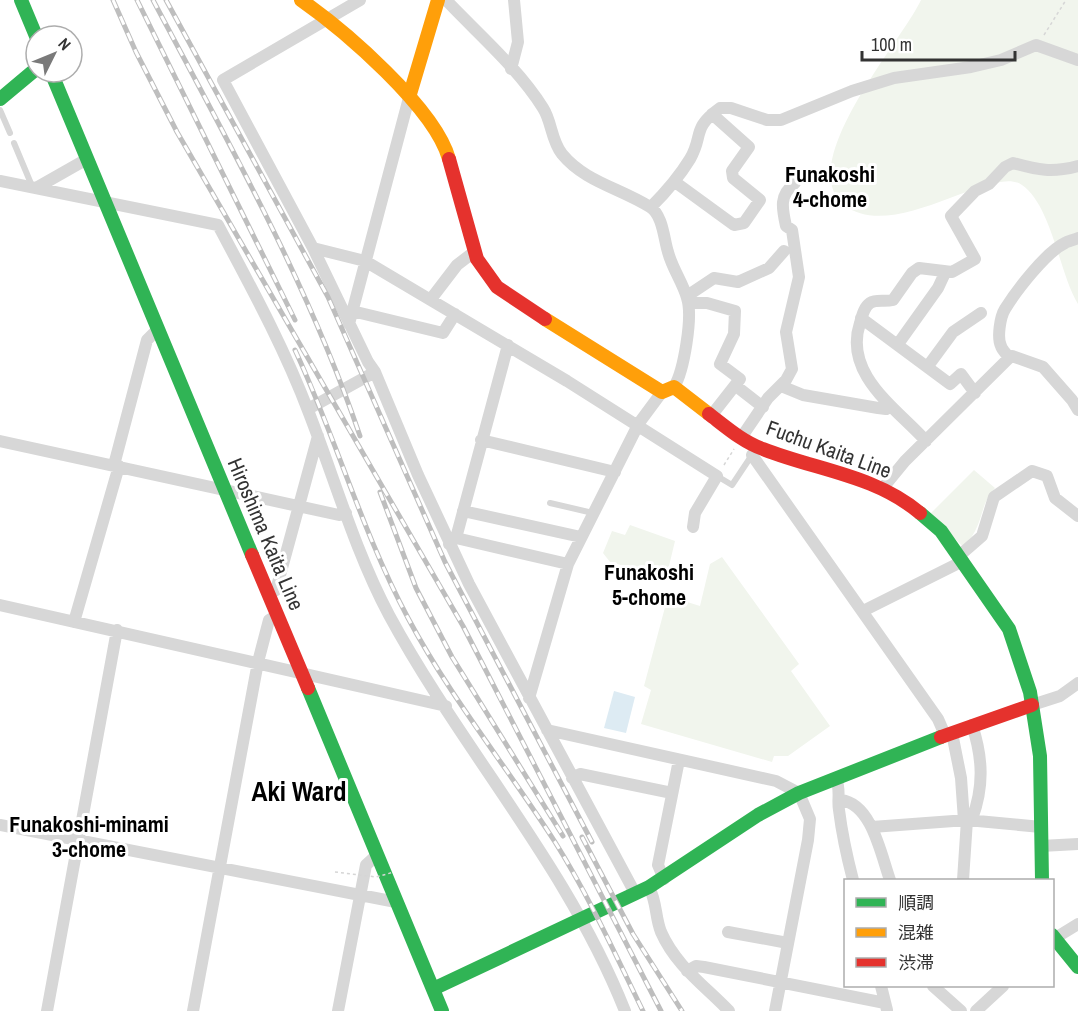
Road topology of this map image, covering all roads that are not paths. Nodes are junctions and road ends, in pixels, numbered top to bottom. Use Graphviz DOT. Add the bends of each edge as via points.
graph roads {
  1 [pos="21,0"];
  2 [pos="360,0"];
  3 [pos="438,0"];
  4 [pos="446,0"];
  5 [pos="514,0"];
  6 [pos="309,2"];
  7 [pos="328,19"];
  8 [pos="31,24"];
  9 [pos="1078,60"];
  10 [pos="511,69"];
  11 [pos="24,79"];
  12 [pos="56,84"];
  13 [pos="410,94"];
  14 [pos="0,99"];
  15 [pos="0,110"];
  16 [pos="712,114"];
  17 [pos="10,133"];
  18 [pos="14,143"];
  19 [pos="87,159"];
  20 [pos="1078,166"];
  21 [pos="0,181"];
  22 [pos="675,182"];
  23 [pos="795,183"];
  24 [pos="34,188"];
  25 [pos="106,203"];
  26 [pos="651,207"];
  27 [pos="1078,238"];
  28 [pos="313,248"];
  29 [pos="784,251"];
  30 [pos="474,252"];
  31 [pos="364,261"];
  32 [pos="945,273"];
  33 [pos="431,299"];
  34 [pos="688,300"];
  35 [pos="981,313"];
  36 [pos="455,314"];
  37 [pos="351,317"];
  38 [pos="861,318"];
  39 [pos="158,329"];
  40 [pos="898,344"];
  41 [pos="508,345"];
  42 [pos="1009,358"];
  43 [pos="928,366"];
  44 [pos="375,372"];
  45 [pos="736,386"];
  46 [pos="781,386"];
  47 [pos="668,389"];
  48 [pos="975,393"];
  49 [pos="888,405"];
  50 [pos="763,407"];
  51 [pos="308,409"];
  52 [pos="1078,410"];
  53 [pos="711,416"];
  54 [pos="638,428"];
  55 [pos="318,436"];
  56 [pos="741,438"];
  57 [pos="481,440"];
  58 [pos="0,441"];
  59 [pos="926,441"];
  60 [pos="755,451"];
  61 [pos="116,466"];
  62 [pos="615,472"];
  63 [pos="717,476"];
  64 [pos="882,489"];
  65 [pos="225,490"];
  66 [pos="550,503"];
  67 [pos="299,505"];
  68 [pos="463,511"];
  69 [pos="346,513"];
  70 [pos="594,513"];
  71 [pos="1078,516"];
  72 [pos="693,527"];
  73 [pos="581,537"];
  74 [pos="453,541"];
  75 [pos="961,558"];
  76 [pos="568,564"];
  77 [pos="269,594"];
  78 [pos="0,605"];
  79 [pos="863,611"];
  80 [pos="276,615"];
  81 [pos="74,621"];
  82 [pos="117,630"];
  83 [pos="258,662"];
  84 [pos="301,672"];
  85 [pos="1078,683"];
  86 [pos="530,698"];
  87 [pos="1032,705"];
  88 [pos="446,706"];
  89 [pos="972,725"];
  90 [pos="547,730"];
  91 [pos="948,734"];
  92 [pos="679,760"];
  93 [pos="572,778"];
  94 [pos="836,778"];
  95 [pos="800,793"];
  96 [pos="672,794"];
  97 [pos="841,800"];
  98 [pos="968,820"];
  99 [pos="0,825"];
  100 [pos="872,826"];
  101 [pos="1041,827"];
  102 [pos="78,841"];
  103 [pos="1078,844"];
  104 [pos="1041,846"];
  105 [pos="377,855"];
  106 [pos="220,869"];
  107 [pos="664,879"];
  108 [pos="854,879"];
  109 [pos="890,879"];
  110 [pos="963,879"];
  111 [pos="1042,879"];
  112 [pos="649,887"];
  113 [pos="635,893"];
  114 [pos="360,895"];
  115 [pos="396,902"];
  116 [pos="582,921"];
  117 [pos="1074,929"];
  118 [pos="728,932"];
  119 [pos="1054,938"];
  120 [pos="1054,939"];
  121 [pos="788,943"];
  122 [pos="1078,967"];
  123 [pos="687,971"];
  124 [pos="780,982"];
  125 [pos="881,987"];
  126 [pos="934,987"];
  127 [pos="1002,987"];
  128 [pos="433,989"];
  129 [pos="886,1007"];
  130 [pos="47,1011"];
  131 [pos="192,1011"];
  132 [pos="339,1011"];
  133 [pos="442,1011"];
  134 [pos="625,1011"];
  135 [pos="729,1011"];
  136 [pos="774,1011"];
  137 [pos="961,1011"];
  138 [pos="976,1011"];
  1 -- 8 [label="main road"];
  2 -- 7 [label="street"];
  3 -- 13 [label="main road"];
  4 -- 10 [label="street"];
  5 -- 10 [label="street" via="518,42"];
  6 -- 7 [label="main road, Fuchu Kaita Line"];
  7 -- 13 [label="main road, Fuchu Kaita Line"];
  7 -- 28 [label="street" via="223,80"];
  9 -- 16 [label="street" via="1036,45 971,67 894,78 781,120 767,120 731,108 720,108"];
  10 -- 26 [label="street" via="543,108 557,147 571,163 584,175"];
  11 -- 14 [label="main road"];
  12 -- 19 [label="main road, Hiroshima Kaita Line"];
  13 -- 30 [label="main road, Fuchu Kaita Line" via="448,154"];
  13 -- 31 [label="street"];
  15 -- 17 [label="lane"];
  16 -- 22 [label="street" via="701,124 691,157"];
  16 -- 22 [label="street" via="749,147 732,171 733,177 760,200 744,223 734,225"];
  18 -- 24 [label="lane"];
  19 -- 24 [label="street"];
  19 -- 25 [label="main road, Hiroshima Kaita Line"];
  20 -- 32 [label="street" via="1037,171 1013,164 975,190 951,216 975,259"];
  21 -- 24 [label="street"];
  22 -- 26 [label="street"];
  23 -- 46 [label="street" via="785,191 782,203 786,226 792,230 799,277 786,332 792,369"];
  24 -- 25 [label="street"];
  25 -- 39 [label="main road, Hiroshima Kaita Line"];
  25 -- 51 [label="street" via="218,225 273,327"];
  26 -- 34 [label="street" via="665,234 668,253"];
  27 -- 42 [label="street" via="1065,242 1024,280 1015,299 1004,310 1000,345"];
  28 -- 31 [label="street"];
  28 -- 37 [label="street"];
  29 -- 34 [label="street" via="769,268 738,282 714,278"];
  30 -- 33 [label="street" via="457,265"];
  30 -- 47 [label="main road, Fuchu Kaita Line" via="486,275 513,298"];
  31 -- 33 [label="street"];
  31 -- 37 [label="street"];
  32 -- 38 [label="street" via="919,268 899,295 886,302 868,304"];
  32 -- 40 [label="street"];
  33 -- 36 [label="street"];
  34 -- 45 [label="street" via="735,311 734,334 720,364 741,379"];
  34 -- 47 [label="street" via="689,321"];
  35 -- 43 [label="street" via="953,332"];
  36 -- 37 [label="street" via="443,333"];
  36 -- 41 [label="street"];
  37 -- 44 [label="street"];
  38 -- 40 [label="street"];
  38 -- 49 [label="street" via="856,348 859,363"];
  39 -- 61 [label="street" via="147,340"];
  39 -- 65 [label="main road, Hiroshima Kaita Line"];
  40 -- 43 [label="street"];
  41 -- 54 [label="street"];
  41 -- 57 [label="street"];
  42 -- 48 [label="street"];
  42 -- 52 [label="street" via="1043,367"];
  43 -- 48 [label="street" via="950,384 961,374"];
  44 -- 51 [label="street"];
  44 -- 74 [label="street"];
  45 -- 50 [label="street"];
  45 -- 53 [label="street"];
  46 -- 49 [label="street" via="803,395 886,409"];
  46 -- 50 [label="street"];
  47 -- 53 [label="main road, Fuchu Kaita Line"];
  47 -- 54 [label="street"];
  48 -- 59 [label="street"];
  49 -- 59 [label="street"];
  50 -- 56 [label="street"];
  51 -- 55 [label="street"];
  53 -- 56 [label="main road, Fuchu Kaita Line"];
  54 -- 62 [label="street"];
  54 -- 63 [label="street"];
  55 -- 67 [label="street"];
  55 -- 69 [label="street"];
  56 -- 60 [label="main road, Fuchu Kaita Line"];
  57 -- 62 [label="street"];
  57 -- 68 [label="street"];
  58 -- 61 [label="street"];
  59 -- 64 [label="street"];
  60 -- 63 [label="lane" via="732,485"];
  60 -- 64 [label="main road, Fuchu Kaita Line" via="864,480"];
  60 -- 79 [label="street"];
  61 -- 65 [label="street"];
  61 -- 81 [label="street"];
  62 -- 70 [label="street"];
  63 -- 72 [label="street" via="695,513"];
  64 -- 75 [label="main road, Fuchu Kaita Line" via="914,508 941,531"];
  65 -- 67 [label="street"];
  65 -- 77 [label="main road, Hiroshima Kaita Line"];
  66 -- 70 [label="lane"];
  67 -- 69 [label="street" via="339,515"];
  67 -- 77 [label="street" via="276,590"];
  68 -- 73 [label="street"];
  68 -- 74 [label="street"];
  69 -- 88 [label="street" via="389,614"];
  70 -- 73 [label="street"];
  71 -- 75 [label="street" via="1054,498 1047,476 1032,471 994,497 982,536"];
  73 -- 76 [label="street"];
  74 -- 76 [label="street"];
  74 -- 86 [label="street"];
  75 -- 79 [label="street"];
  75 -- 87 [label="main road, Fuchu Kaita Line" via="1009,629"];
  76 -- 86 [label="street"];
  77 -- 80 [label="main road, Hiroshima Kaita Line"];
  78 -- 81 [label="street"];
  79 -- 91 [label="street"];
  80 -- 83 [label="street" via="269,620"];
  80 -- 84 [label="main road, Hiroshima Kaita Line"];
  81 -- 82 [label="street"];
  82 -- 83 [label="street"];
  82 -- 102 [label="street"];
  83 -- 84 [label="street"];
  83 -- 106 [label="street"];
  84 -- 88 [label="street"];
  84 -- 105 [label="main road, Hiroshima Kaita Line"];
  85 -- 87 [label="street" via="1060,696"];
  86 -- 90 [label="street"];
  87 -- 89 [label="main road"];
  87 -- 101 [label="main road, Fuchu Kaita Line" via="1040,756"];
  88 -- 116 [label="street"];
  89 -- 91 [label="main road"];
  89 -- 98 [label="street" via="982,771 981,791"];
  90 -- 92 [label="street"];
  90 -- 93 [label="street"];
  91 -- 94 [label="main road"];
  91 -- 98 [label="street"];
  92 -- 95 [label="street" via="776,781"];
  92 -- 96 [label="street"];
  93 -- 96 [label="street" via="580,774"];
  93 -- 113 [label="street"];
  94 -- 95 [label="main road"];
  94 -- 97 [label="street"];
  95 -- 107 [label="main road" via="758,815"];
  95 -- 121 [label="street" via="810,819"];
  96 -- 107 [label="street" via="658,865"];
  97 -- 100 [label="street" via="852,804"];
  97 -- 108 [label="street" via="838,804 843,841"];
  98 -- 100 [label="street"];
  98 -- 101 [label="street"];
  98 -- 110 [label="street"];
  99 -- 102 [label="street"];
  100 -- 109 [label="street"];
  101 -- 104 [label="main road, Fuchu Kaita Line"];
  102 -- 106 [label="street"];
  102 -- 130 [label="street"];
  103 -- 104 [label="street"];
  104 -- 111 [label="main road, Fuchu Kaita Line"];
  105 -- 114 [label="street" via="366,865"];
  105 -- 115 [label="main road, Hiroshima Kaita Line"];
  106 -- 114 [label="street"];
  106 -- 131 [label="street"];
  107 -- 112 [label="main road"];
  112 -- 113 [label="main road"];
  112 -- 123 [label="street" via="663,936"];
  113 -- 116 [label="main road"];
  114 -- 115 [label="street"];
  114 -- 132 [label="street"];
  115 -- 128 [label="main road, Hiroshima Kaita Line"];
  116 -- 128 [label="main road"];
  116 -- 134 [label="street"];
  117 -- 119 [label="street"];
  118 -- 121 [label="street"];
  120 -- 122 [label="main road"];
  121 -- 124 [label="street"];
  123 -- 124 [label="street" via="696,966"];
  123 -- 135 [label="street"];
  124 -- 129 [label="street"];
  124 -- 136 [label="street"];
  125 -- 129 [label="street"];
  126 -- 137 [label="street"];
  127 -- 138 [label="street"];
  128 -- 133 [label="main road, Hiroshima Kaita Line"];
}
